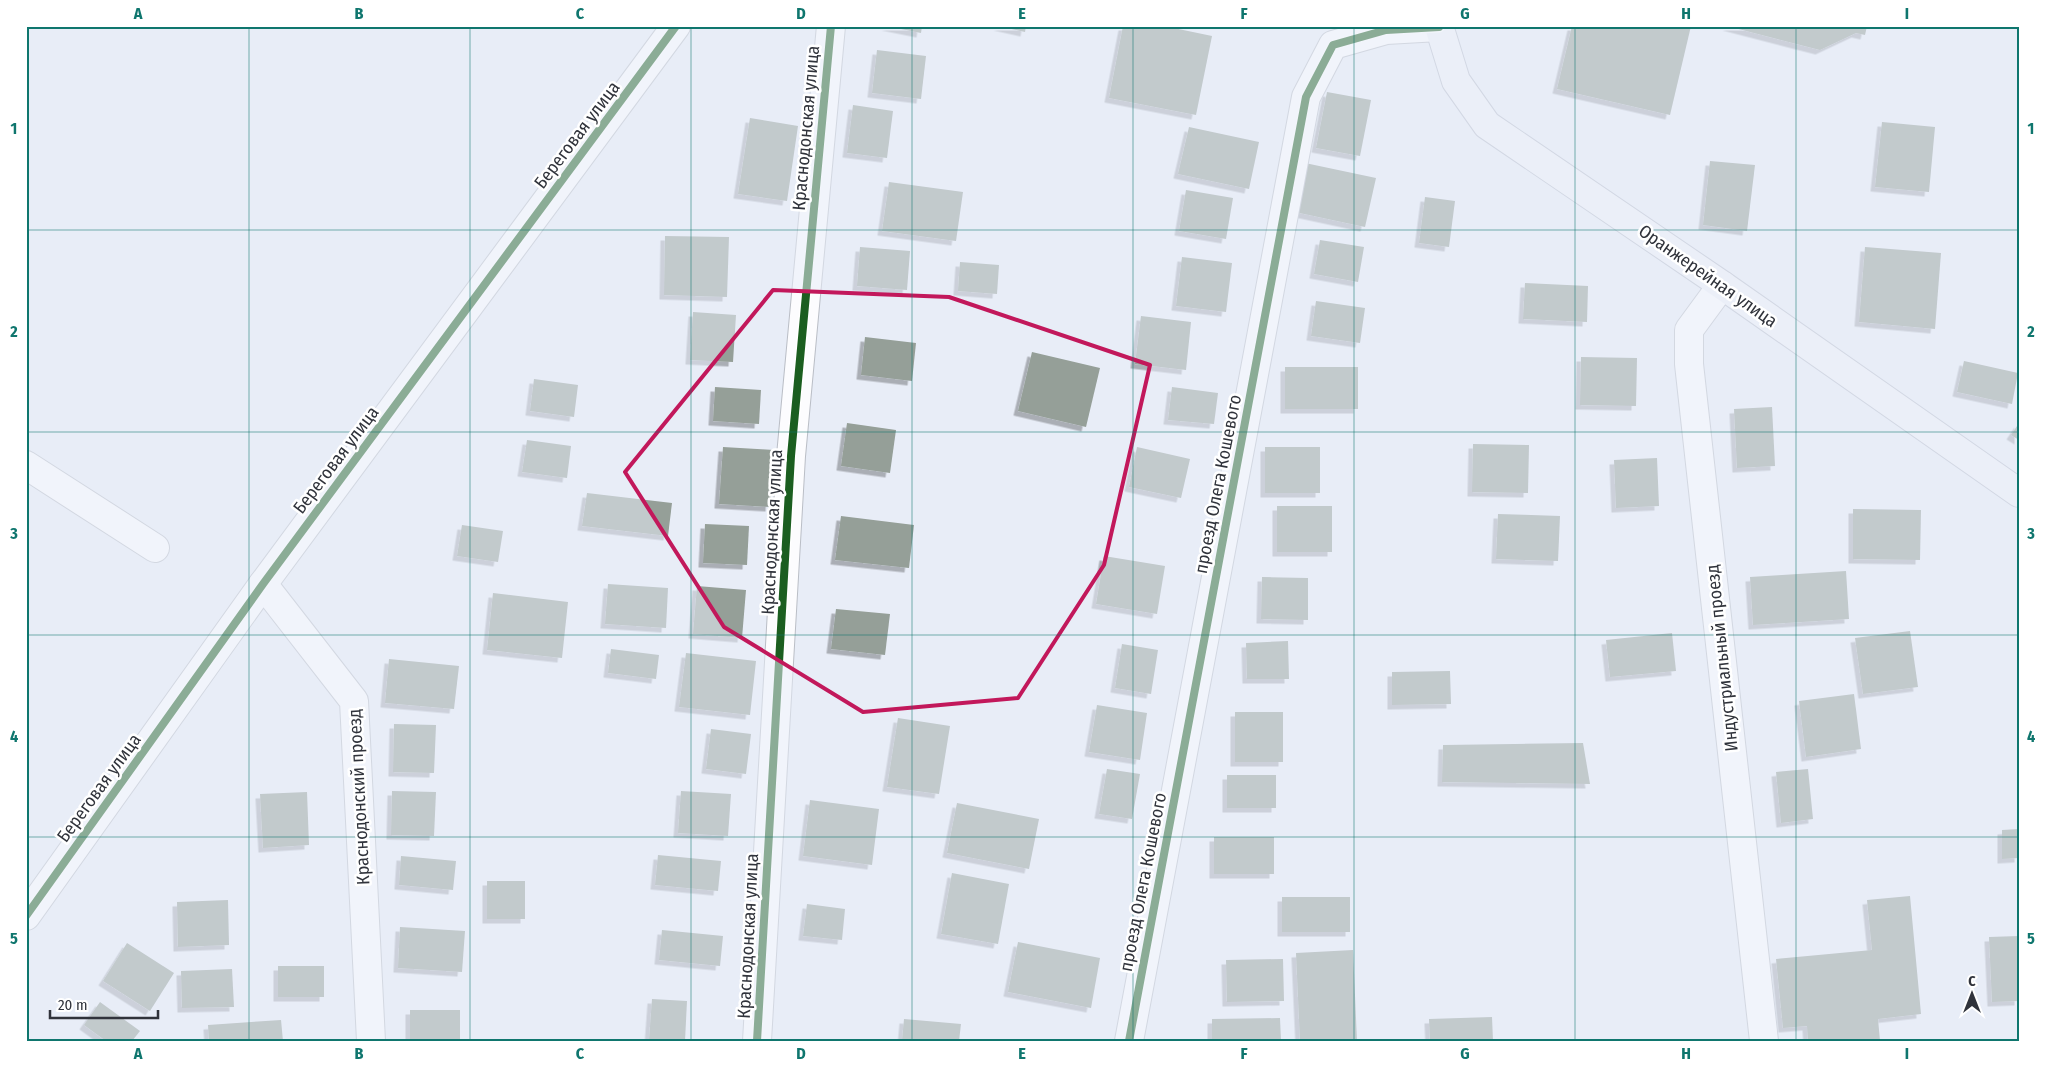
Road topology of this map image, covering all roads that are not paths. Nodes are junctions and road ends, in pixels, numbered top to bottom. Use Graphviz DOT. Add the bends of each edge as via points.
graph roads {
  1 [pos="676,26"];
  2 [pos="830,26"];
  3 [pos="1439,26"];
  4 [pos="1722,285"];
  5 [pos="26,465"];
  6 [pos="2019,493"];
  7 [pos="155,548"];
  8 [pos="263,584"];
  9 [pos="26,916"];
  10 [pos="371,1041"];
  11 [pos="757,1041"];
  12 [pos="1129,1041"];
  13 [pos="1764,1041"];
  1 -- 8 [label="street, Береговая улица"];
  2 -- 11 [label="street, Краснодонская улица" via="791,456"];
  3 -- 4 [label="main road, Оранжерейная улица" via="1456,81 1487,125"];
  3 -- 12 [label="street, проезд Олега Кошевого" via="1386,30 1333,45 1306,97"];
  4 -- 6 [label="main road, Оранжерейная улица"];
  4 -- 13 [label="street, Индустриальный проезд" via="1689,330 1689,364"];
  5 -- 7 [label="street"];
  8 -- 9 [label="street, Береговая улица"];
  8 -- 10 [label="street, Краснодонский проезд" via="354,701"];
}
